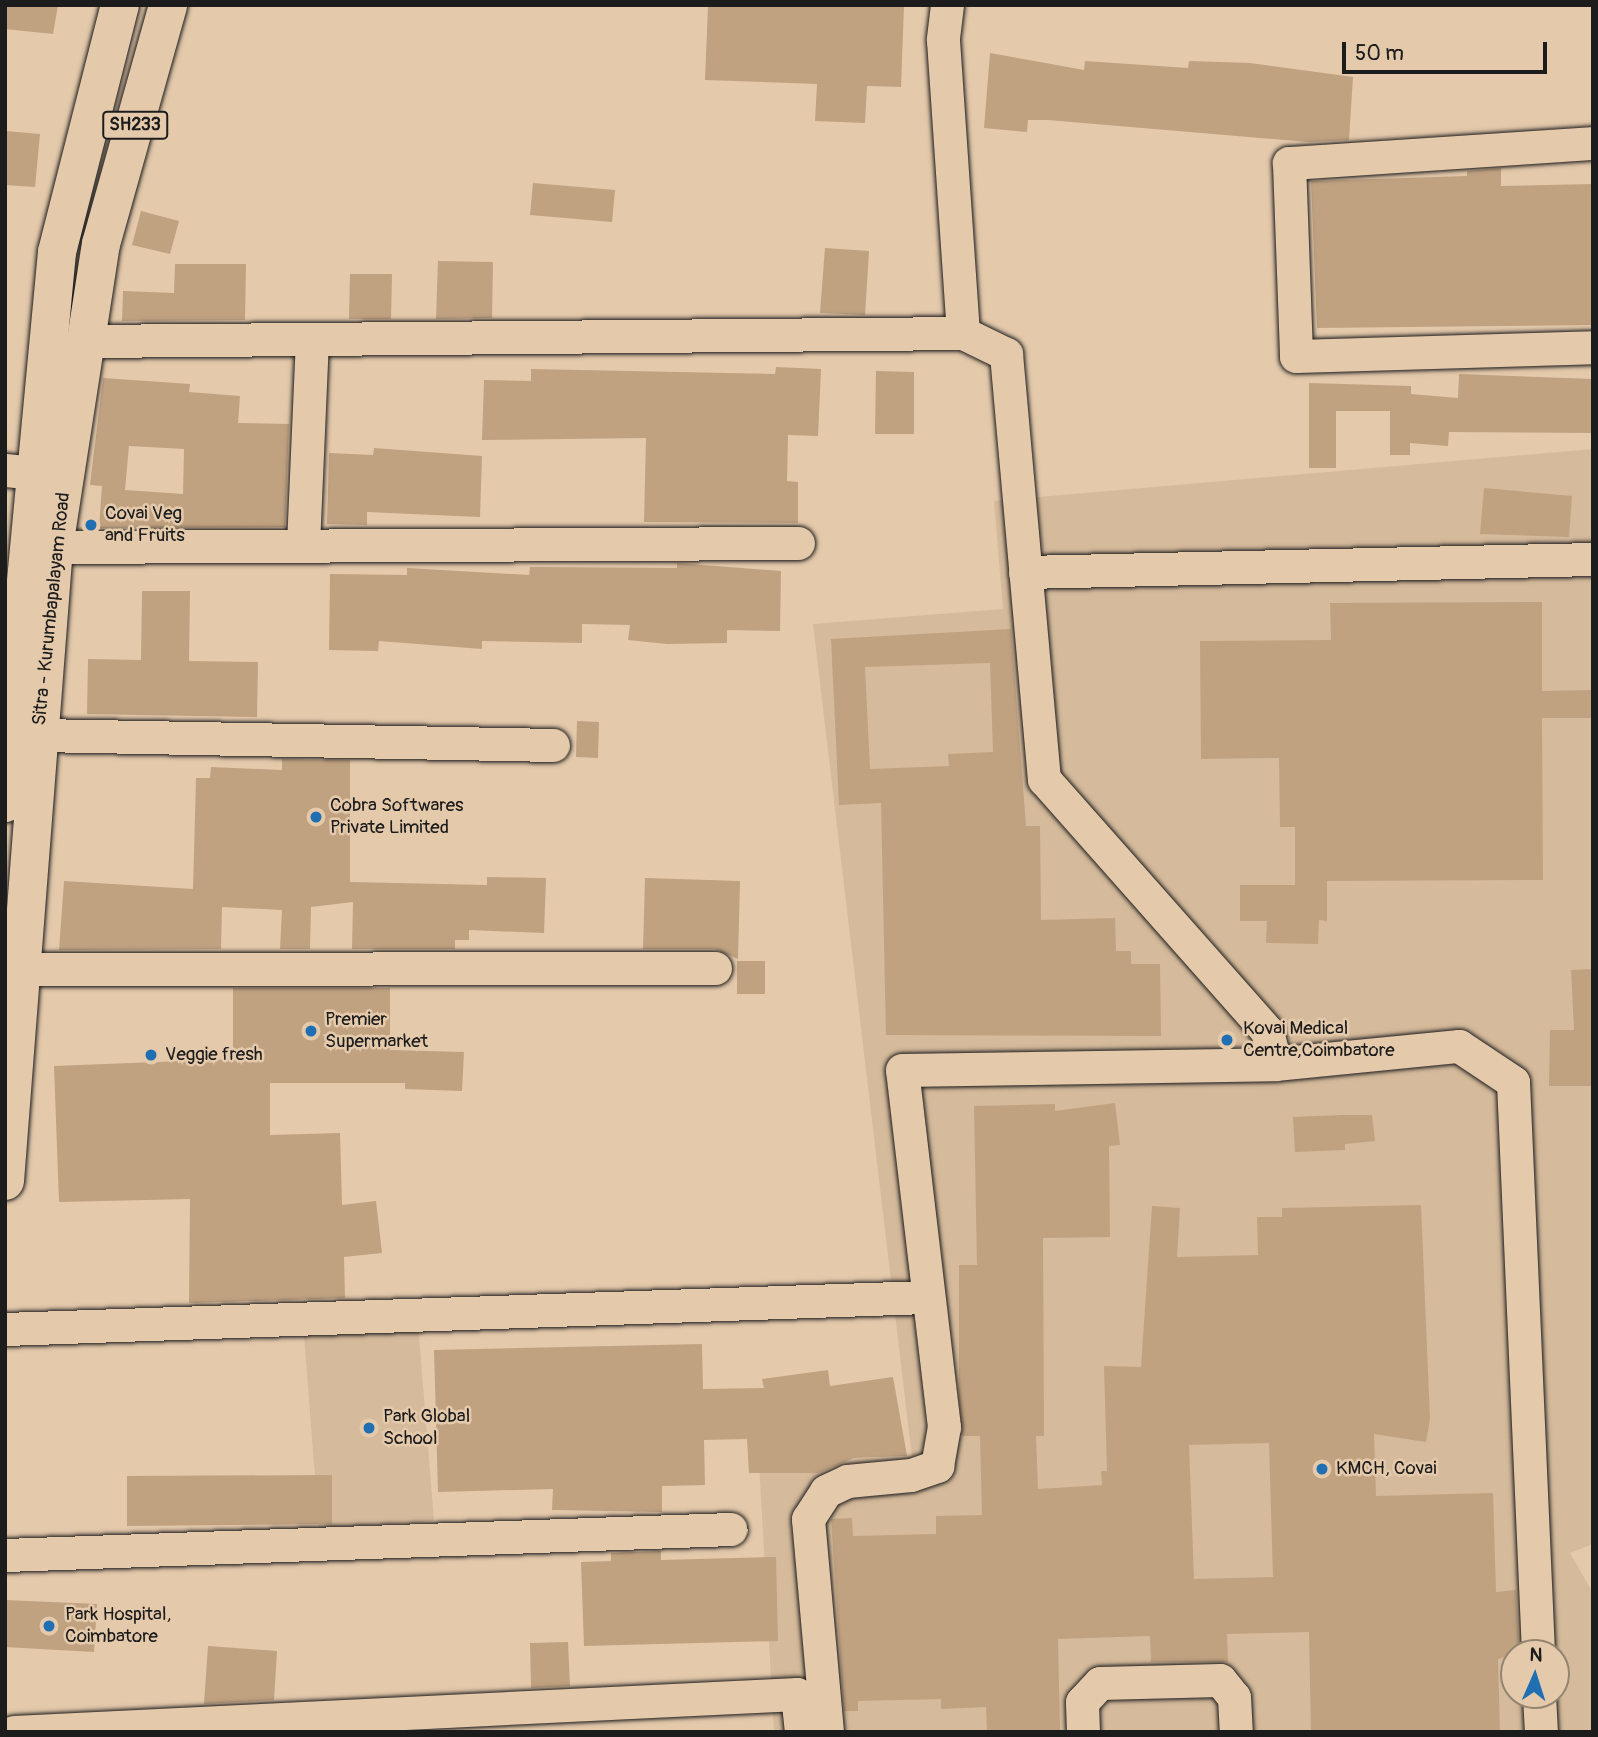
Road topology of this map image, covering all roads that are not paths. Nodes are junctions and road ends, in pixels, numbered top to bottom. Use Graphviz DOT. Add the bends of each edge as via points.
graph roads {
  1 [pos="120,5"];
  2 [pos="168,5"];
  3 [pos="947,5"];
  4 [pos="1593,144"];
  5 [pos="963,333"];
  6 [pos="312,339"];
  7 [pos="88,341"];
  8 [pos="1593,347"];
  9 [pos="34,473"];
  10 [pos="799,543"];
  11 [pos="303,545"];
  12 [pos="54,547"];
  13 [pos="1593,559"];
  14 [pos="1026,572"];
  15 [pos="18,737"];
  16 [pos="554,745"];
  17 [pos="5,803"];
  18 [pos="715,968"];
  19 [pos="22,969"];
  20 [pos="1275,1064"];
  21 [pos="5,1181"];
  22 [pos="926,1297"];
  23 [pos="5,1329"];
  24 [pos="732,1529"];
  25 [pos="5,1555"];
  26 [pos="1537,1639"];
  27 [pos="1540,1709"];
  28 [pos="14,1732"];
  29 [pos="801,1732"];
  30 [pos="827,1732"];
  31 [pos="1083,1732"];
  32 [pos="1236,1732"];
  33 [pos="1541,1732"];
  1 -- 9 [label="main road" via="57,252"];
  2 -- 7 [label="main road, Sitra - Kurumbapalayam Road / SH233" via="102,244"];
  3 -- 5 [label="street" via="943,40"];
  4 -- 8 [label="street" via="1289,163 1296,356"];
  5 -- 6 [label="street"];
  5 -- 14 [label="street" via="1006,355"];
  6 -- 7 [label="street"];
  6 -- 11 [label="street"];
  7 -- 9 [label="main road, Sitra - Kurumbapalayam Road / SH233"];
  9 -- 12 [label="main road, Sitra - Kurumbapalayam Road / SH233"];
  9 -- 15 [label="main road, Sitra - Kurumbapalayam Road / SH233"];
  10 -- 11 [label="street"];
  11 -- 12 [label="street"];
  12 -- 15 [label="main road, Sitra - Kurumbapalayam Road / SH233"];
  13 -- 14 [label="street"];
  14 -- 20 [label="street" via="1044,779 1267,1031"];
  15 -- 16 [label="street"];
  15 -- 17 [label="main road, Sitra - Kurumbapalayam Road / SH233"];
  15 -- 19 [label="main road, Sitra - Kurumbapalayam Road / SH233"];
  18 -- 19 [label="street"];
  19 -- 21 [label="main road, Sitra - Kurumbapalayam Road / SH233"];
  20 -- 22 [label="street" via="902,1069"];
  20 -- 26 [label="street" via="1459,1046 1513,1082"];
  22 -- 23 [label="street"];
  22 -- 30 [label="street" via="944,1427 937,1466 911,1475 847,1481 826,1491 808,1519"];
  24 -- 25 [label="street"];
  27 -- 33 [label="street"];
  28 -- 29 [label="street" via="797,1694"];
  31 -- 32 [label="street" via="1082,1702 1100,1683 1220,1680 1234,1697"];
}
